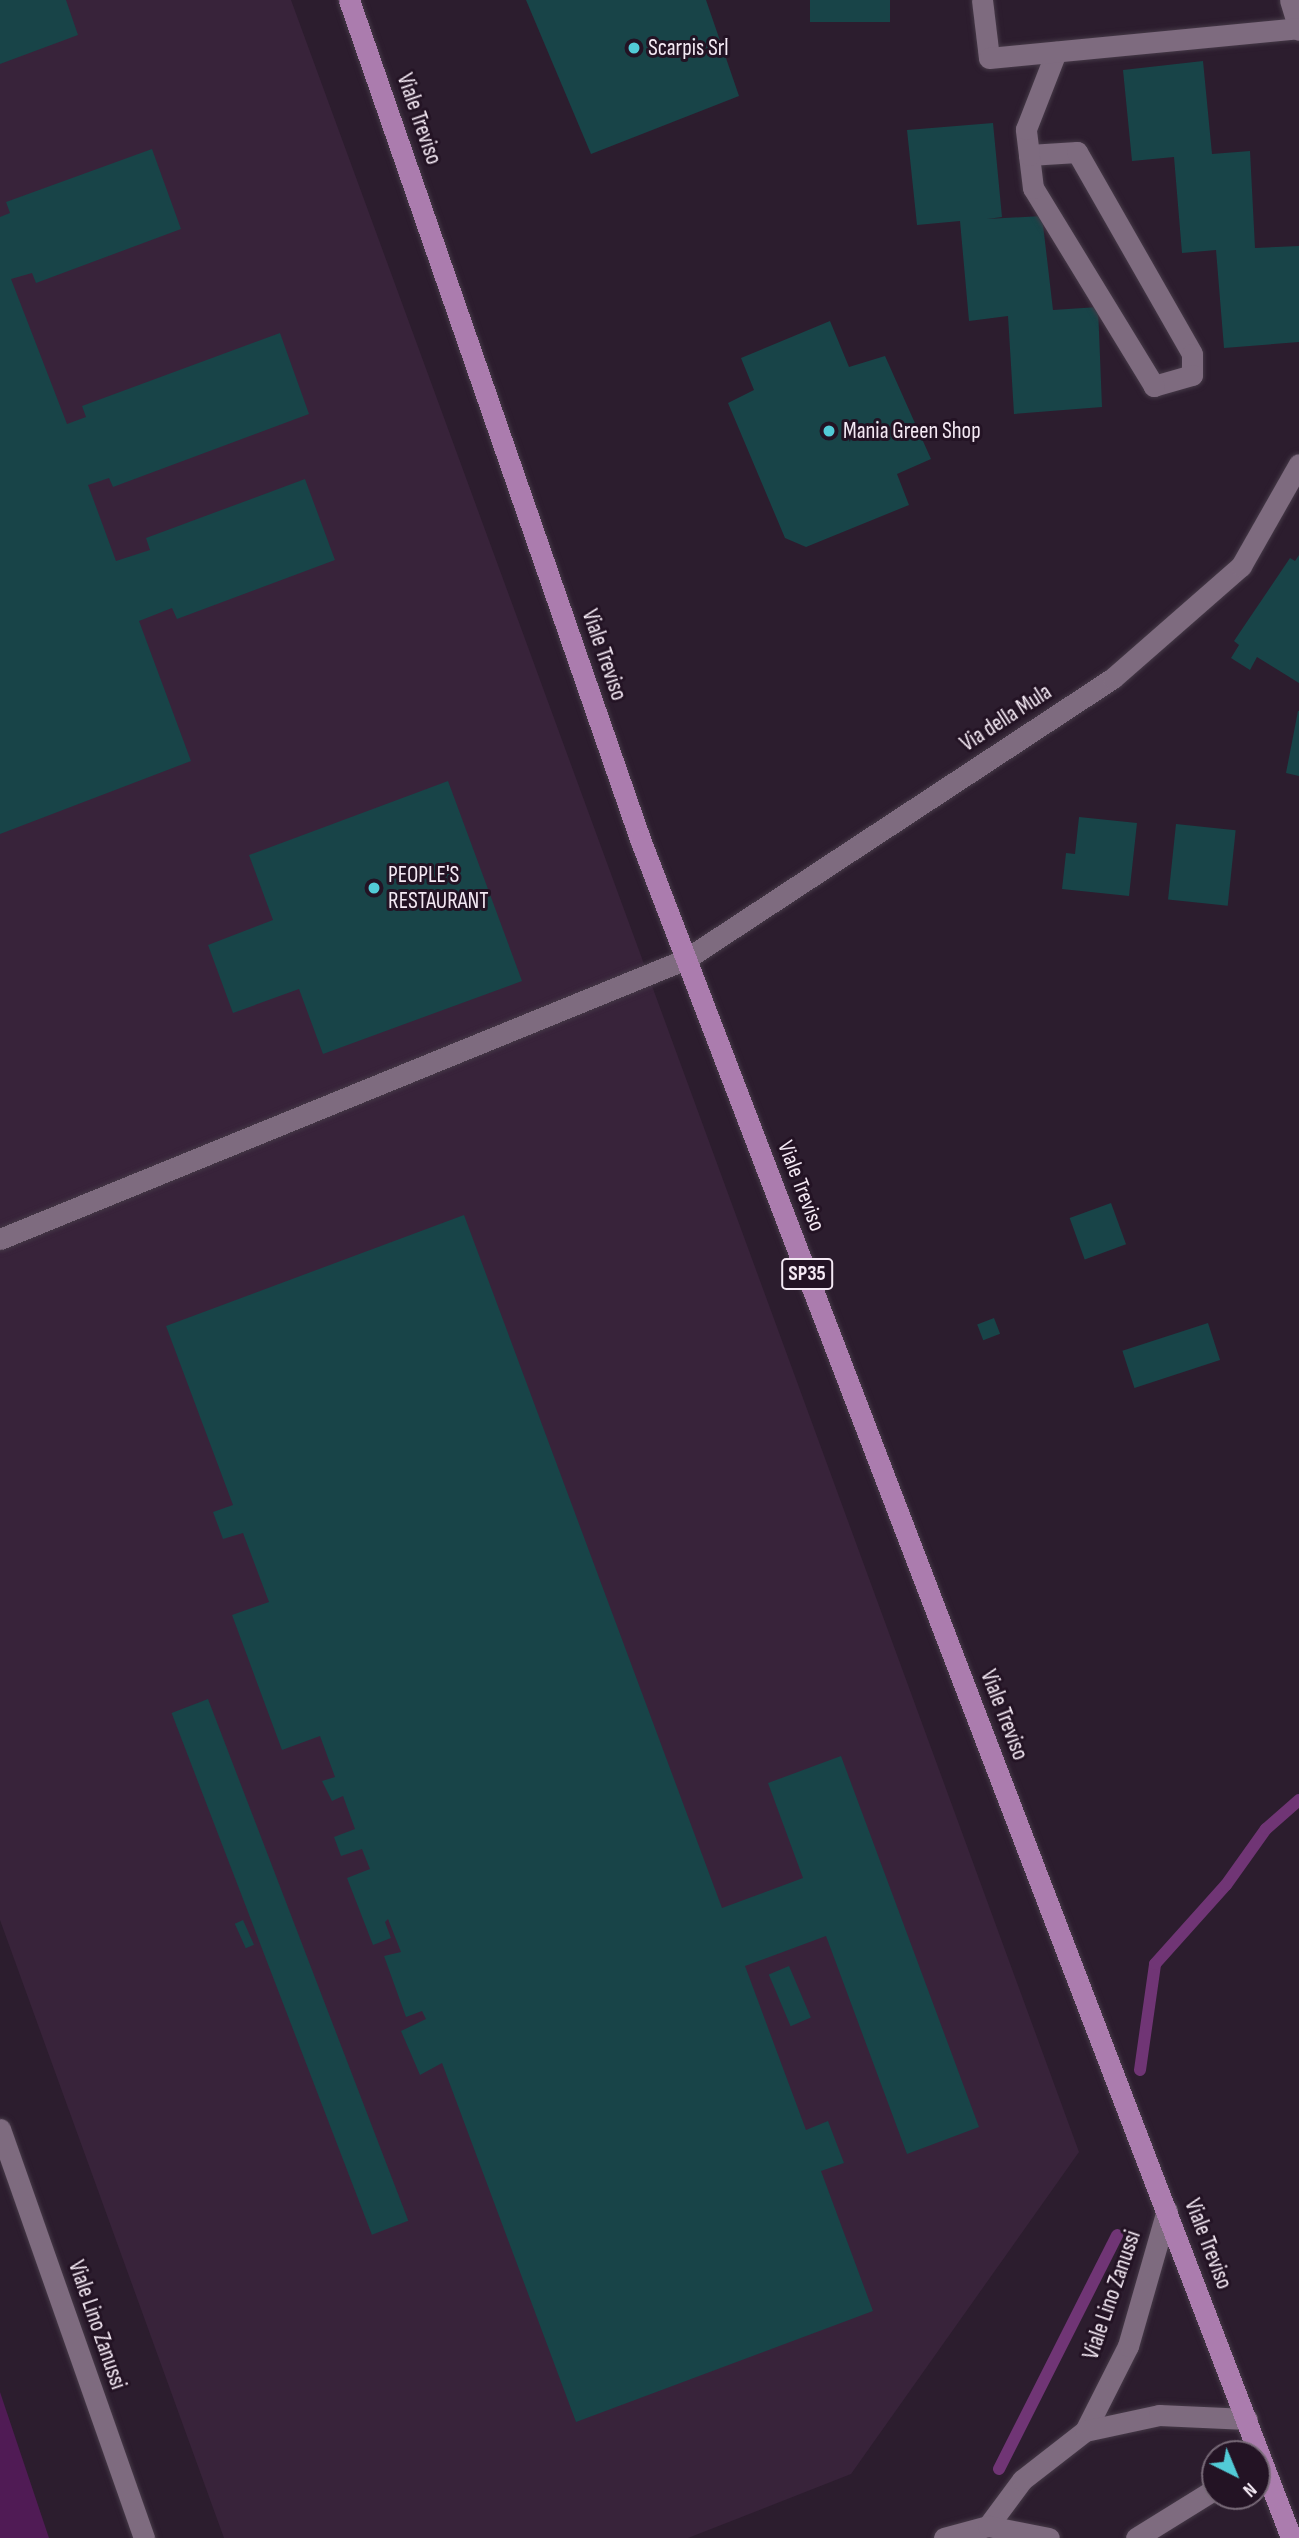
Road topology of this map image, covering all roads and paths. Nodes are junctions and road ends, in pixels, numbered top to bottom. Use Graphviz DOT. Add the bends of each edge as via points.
graph roads {
  1 [pos="349,0"];
  2 [pos="982,0"];
  3 [pos="1290,0"];
  4 [pos="1299,29"];
  5 [pos="1056,52"];
  6 [pos="1029,155"];
  7 [pos="1299,464"];
  8 [pos="686,959"];
  9 [pos="0,1240"];
  10 [pos="0,2129"];
  11 [pos="1167,2210"];
  12 [pos="1247,2419"];
  13 [pos="1085,2431"];
  14 [pos="1253,2440"];
  15 [pos="1271,2488"];
  16 [pos="1201,2498"];
  17 [pos="988,2526"];
  18 [pos="144,2538"];
  19 [pos="944,2538"];
  20 [pos="1048,2538"];
  21 [pos="1136,2538"];
  22 [pos="1291,2538"];
  1 -- 8 [label="main road, Viale Treviso / SP35" via="640,839"];
  2 -- 5 [label="street" via="989,58"];
  3 -- 4 [label="street"];
  4 -- 5 [label="street"];
  5 -- 6 [label="street" via="1026,129"];
  6 -- 6 [label="street" via="1033,188 1154,386 1192,375 1192,354 1077,152"];
  7 -- 8 [label="street, Via della Mula" via="1241,566 1123,670"];
  8 -- 9 [label="street, Via della Mula"];
  8 -- 11 [label="main road, Viale Treviso / SP35"];
  10 -- 18 [label="street, Viale Lino Zanussi"];
  11 -- 12 [label="main road, Viale Treviso / SP35"];
  11 -- 13 [label="street, Viale Lino Zanussi" via="1128,2346"];
  12 -- 13 [label="street, Viale Lino Zanussi" via="1159,2415"];
  12 -- 14 [label="main road, Viale Treviso / SP35"];
  13 -- 17 [label="street, Viale Lino Zanussi" via="1022,2480"];
  15 -- 22 [label="main road, Viale Treviso / SP35"];
  16 -- 21 [label="street"];
  17 -- 19 [label="street"];
  17 -- 20 [label="street"];
}
